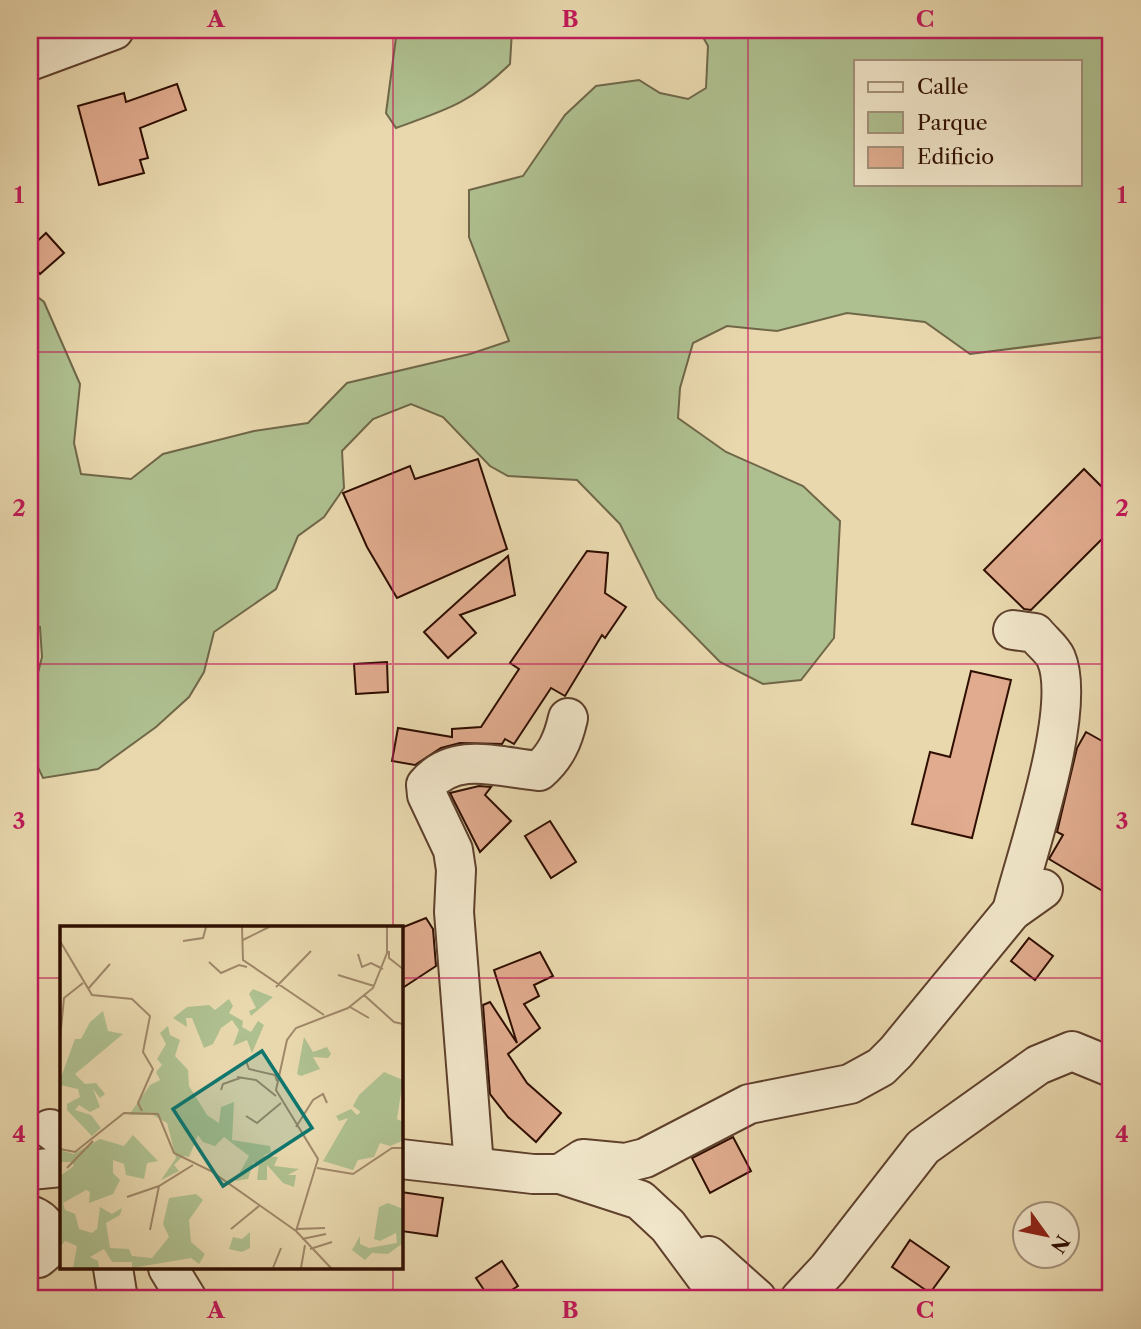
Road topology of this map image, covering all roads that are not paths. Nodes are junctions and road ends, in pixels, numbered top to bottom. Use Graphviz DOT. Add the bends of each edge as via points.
graph roads {
  1 [pos="114,30"];
  2 [pos="30,61"];
  3 [pos="1013,631"];
  4 [pos="568,718"];
  5 [pos="1043,888"];
  6 [pos="1012,911"];
  7 [pos="439,1017"];
  8 [pos="1111,1067"];
  9 [pos="402,1159"];
  10 [pos="463,1166"];
  11 [pos="60,1167"];
  12 [pos="30,1170"];
  13 [pos="560,1174"];
  14 [pos="30,1215"];
  15 [pos="668,1226"];
  16 [pos="30,1258"];
  17 [pos="113,1270"];
  18 [pos="169,1270"];
  19 [pos="118,1299"];
  20 [pos="187,1299"];
  21 [pos="722,1299"];
  22 [pos="757,1299"];
  23 [pos="800,1299"];
  1 -- 2 [label="street"];
  3 -- 6 [label="street" via="1035,633 1056,658 1063,696"];
  4 -- 10 [label="street" via="563,740 539,771 463,764 443,770 426,785 455,860"];
  5 -- 6 [label="street"];
  6 -- 13 [label="street" via="881,1067 850,1084 749,1104 645,1158 625,1163 583,1159"];
  7 -- 10 [label="street"];
  8 -- 23 [label="street" via="1072,1051 1038,1065 923,1147"];
  9 -- 10 [label="street"];
  10 -- 13 [label="street"];
  11 -- 12 [label="street"];
  13 -- 15 [label="street" via="640,1200"];
  14 -- 16 [label="street" via="44,1222 50,1248 38,1258"];
  15 -- 21 [label="street"];
  15 -- 22 [label="street"];
  17 -- 19 [label="street"];
  18 -- 20 [label="street"];
}
